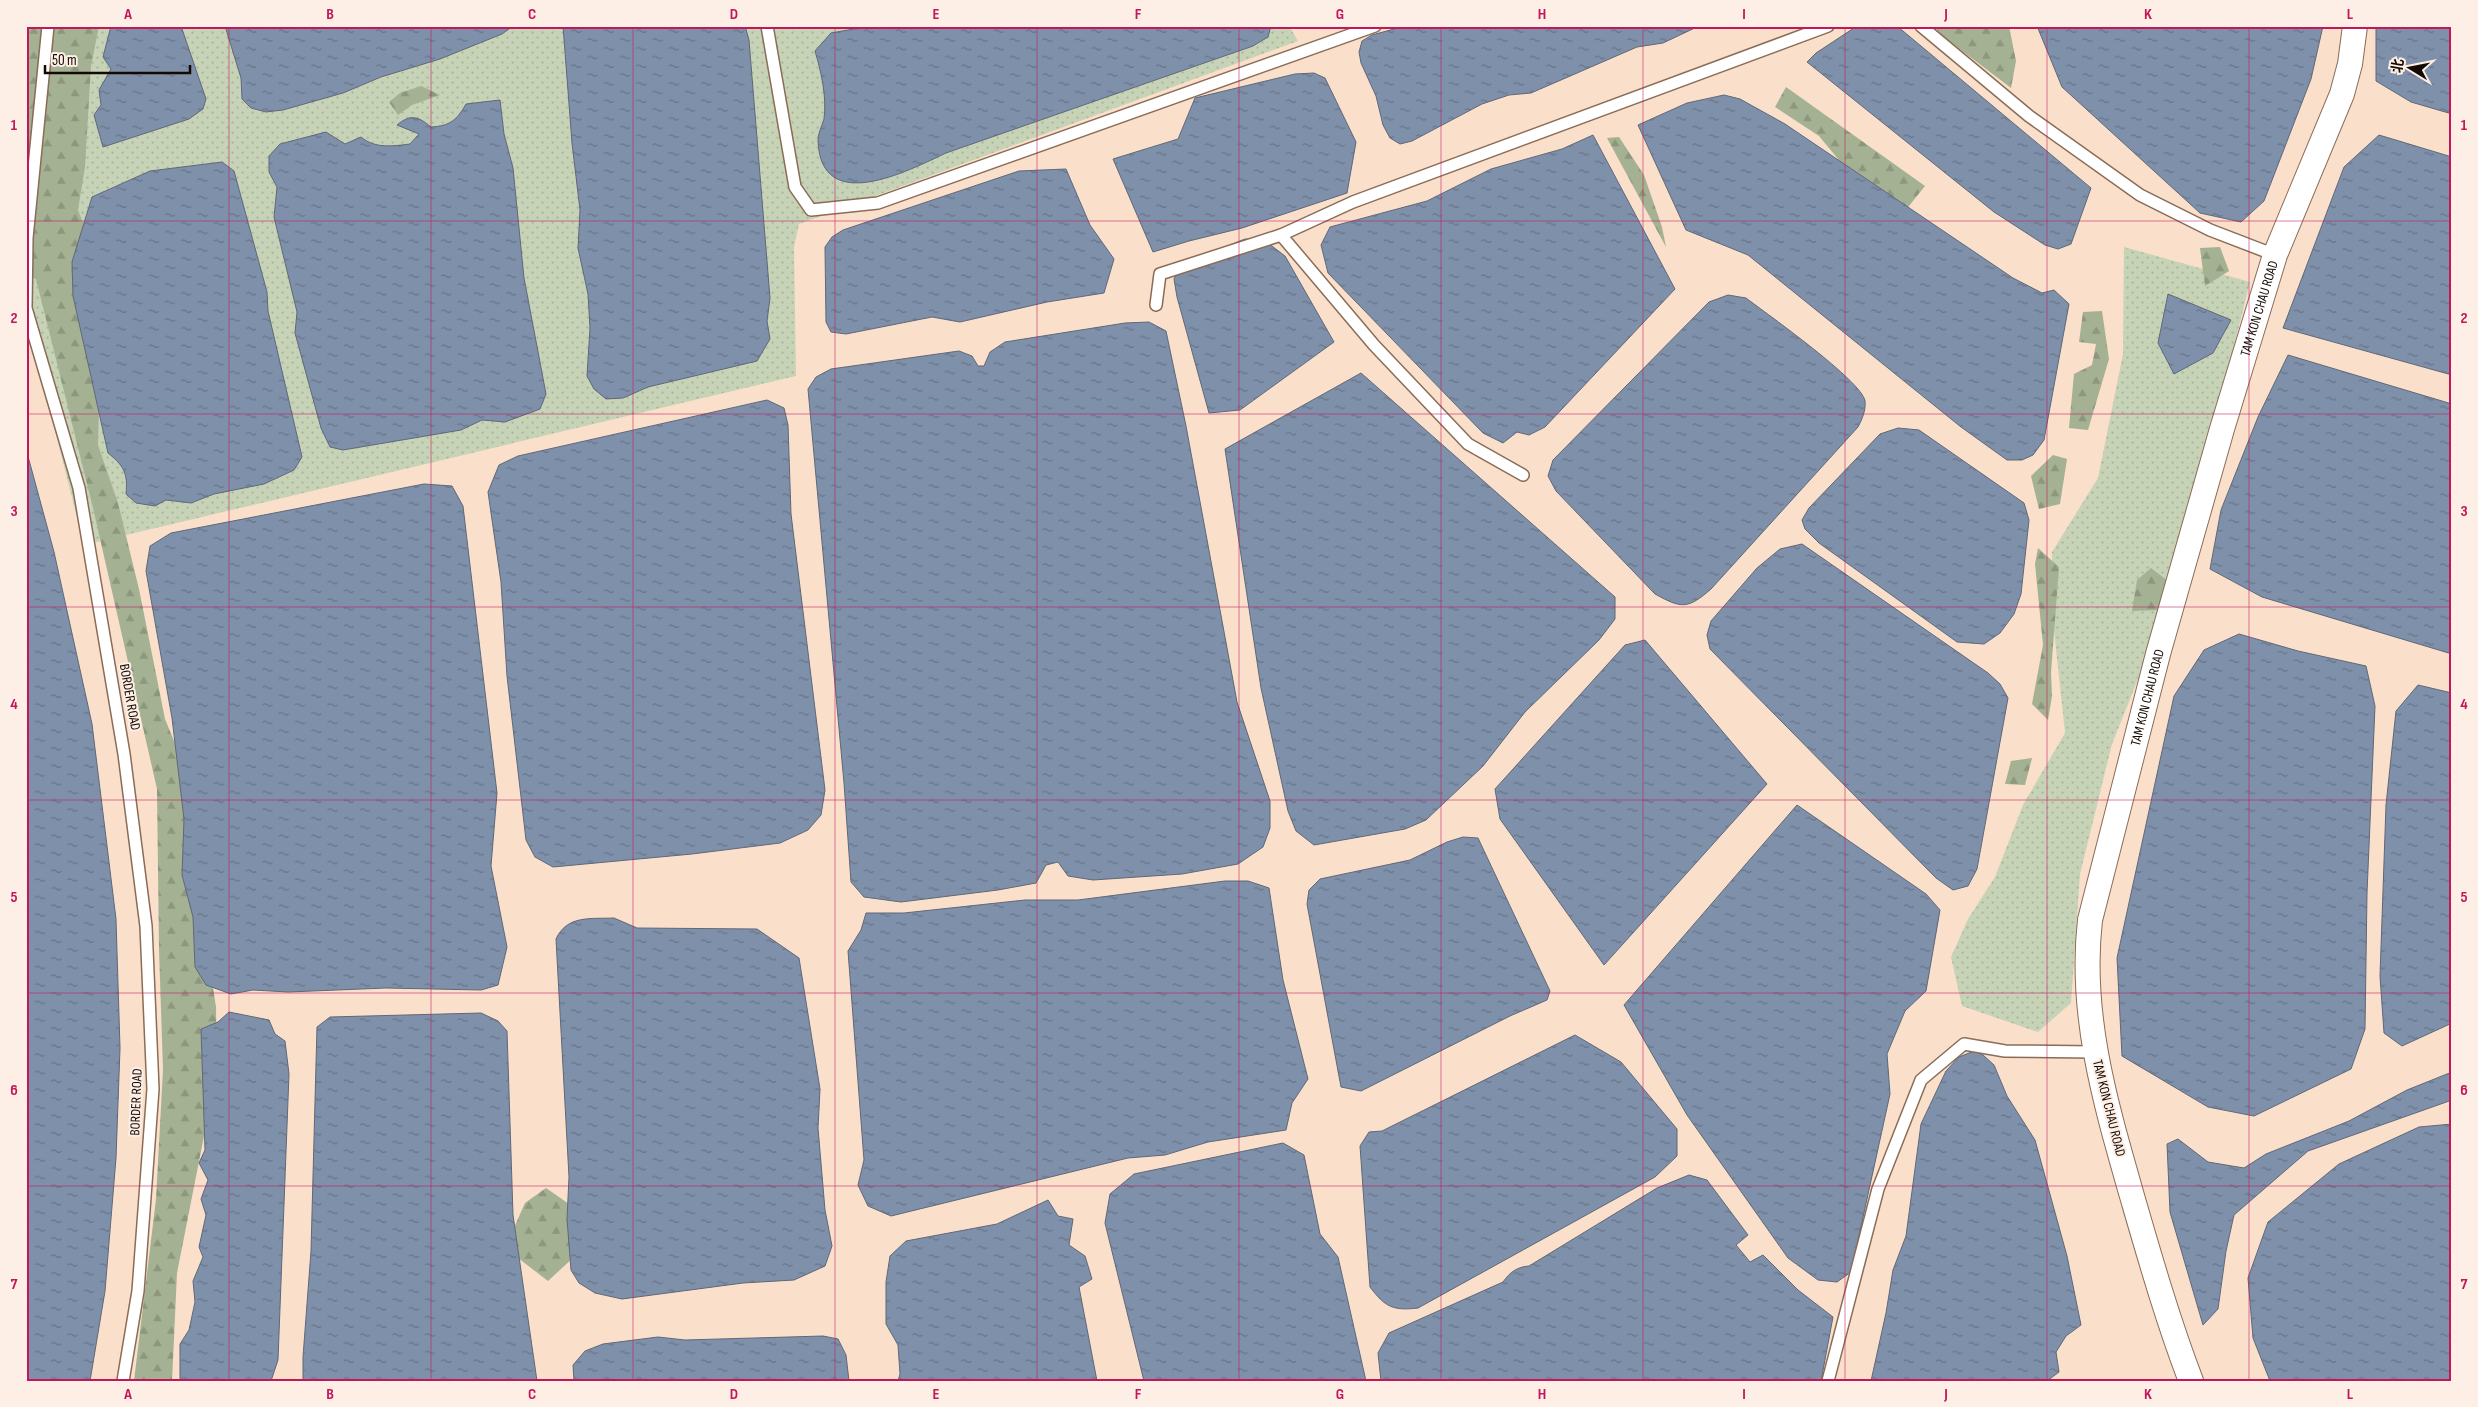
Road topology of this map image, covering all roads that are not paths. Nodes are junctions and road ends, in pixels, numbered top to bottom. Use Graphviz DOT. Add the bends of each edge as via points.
graph roads {
  1 [pos="48,26"];
  2 [pos="768,26"];
  3 [pos="1375,26"];
  4 [pos="1828,26"];
  5 [pos="1921,26"];
  6 [pos="2355,26"];
  7 [pos="1281,235"];
  8 [pos="2275,255"];
  9 [pos="1156,305"];
  10 [pos="1523,475"];
  11 [pos="2095,1052"];
  12 [pos="123,1381"];
  13 [pos="1828,1381"];
  14 [pos="2191,1381"];
  1 -- 12 [label="lane, BORDER ROAD" via="27,238 26,308 79,488 124,754 146,926 153,1088 138,1291"];
  2 -- 3 [label="lane" via="795,187 811,210 878,203"];
  4 -- 7 [label="lane" via="1353,202"];
  5 -- 8 [label="lane" via="2029,116 2140,195 2217,233"];
  6 -- 8 [label="street, TAM KON CHAU ROAD" via="2342,94"];
  7 -- 9 [label="lane" via="1160,274"];
  7 -- 10 [label="lane" via="1374,345 1468,444"];
  8 -- 11 [label="street, TAM KON CHAU ROAD" via="2158,654 2090,920 2087,961 2089,1015"];
  11 -- 13 [label="lane" via="2006,1051 1964,1044 1920,1080 1878,1189"];
  11 -- 14 [label="street, TAM KON CHAU ROAD" via="2109,1118 2141,1228"];
}
